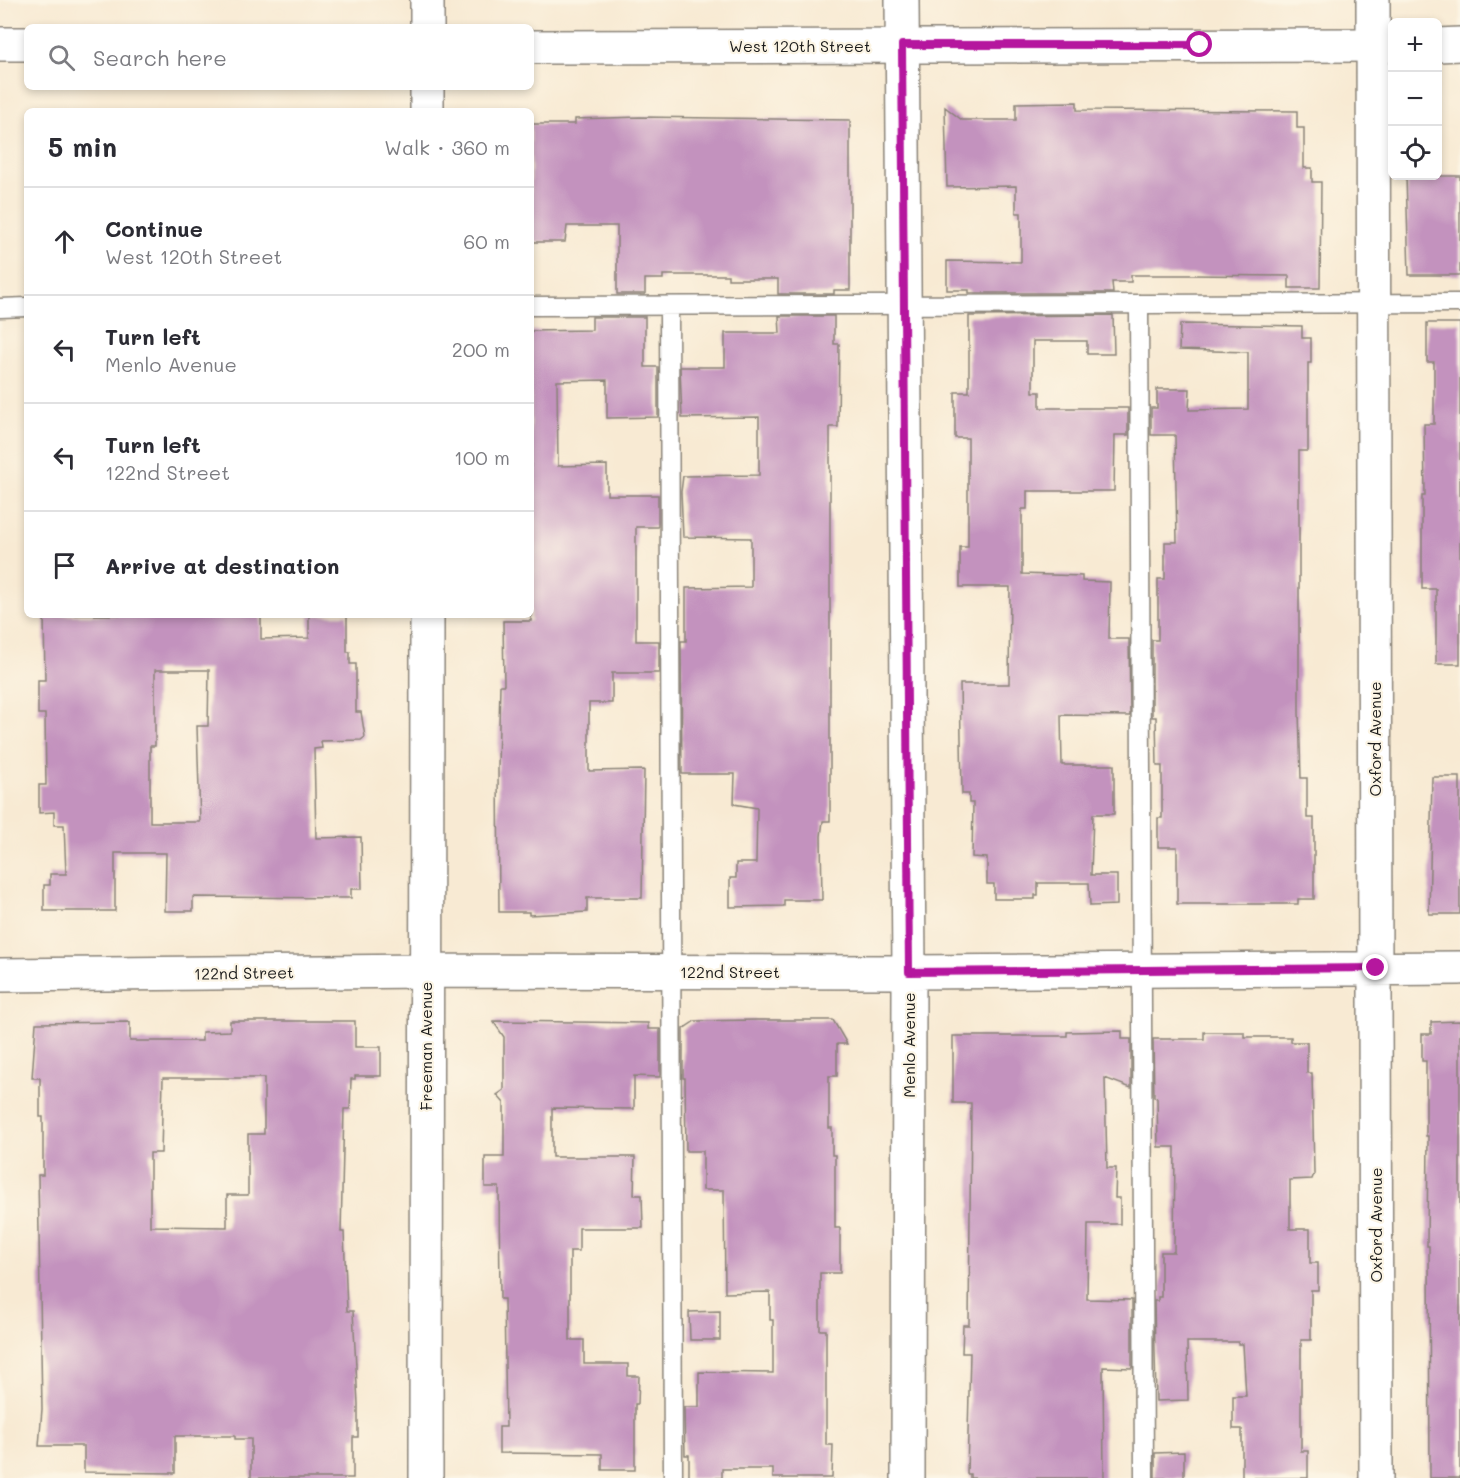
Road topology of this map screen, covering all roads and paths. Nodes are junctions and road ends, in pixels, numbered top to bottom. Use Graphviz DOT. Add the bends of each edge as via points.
graph roads {
  1 [pos="427,0"];
  2 [pos="902,0"];
  3 [pos="1373,0"];
  4 [pos="427,24"];
  5 [pos="0,44"];
  6 [pos="24,44"];
  7 [pos="1460,44"];
  8 [pos="902,45"];
  9 [pos="1383,45"];
  10 [pos="1442,45"];
  11 [pos="534,47"];
  12 [pos="427,90"];
  13 [pos="427,108"];
  14 [pos="1374,303"];
  15 [pos="1460,303"];
  16 [pos="904,304"];
  17 [pos="1139,304"];
  18 [pos="534,306"];
  19 [pos="669,306"];
  20 [pos="24,307"];
  21 [pos="0,308"];
  22 [pos="427,618"];
  23 [pos="1376,968"];
  24 [pos="1460,968"];
  25 [pos="1142,970"];
  26 [pos="426,971"];
  27 [pos="671,972"];
  28 [pos="909,972"];
  29 [pos="0,975"];
  30 [pos="426,1478"];
  31 [pos="673,1478"];
  32 [pos="908,1478"];
  33 [pos="1144,1478"];
  34 [pos="1376,1478"];
  1 -- 4 [label="street"];
  2 -- 8 [label="street, Menlo Avenue"];
  3 -- 9 [label="street, Oxford Avenue"];
  5 -- 6 [label="street"];
  7 -- 10 [label="street"];
  8 -- 9 [label="street, West 120th Street"];
  8 -- 11 [label="street, West 120th Street"];
  8 -- 16 [label="street, Menlo Avenue"];
  9 -- 14 [label="street, Oxford Avenue"];
  12 -- 13 [label="street"];
  14 -- 15 [label="lane"];
  14 -- 17 [label="lane"];
  14 -- 23 [label="street, Oxford Avenue"];
  16 -- 17 [label="lane"];
  16 -- 19 [label="lane"];
  16 -- 28 [label="street, Menlo Avenue"];
  17 -- 25 [label="lane"];
  18 -- 19 [label="lane"];
  19 -- 27 [label="lane"];
  20 -- 21 [label="lane"];
  22 -- 26 [label="street, Freeman Avenue"];
  23 -- 24 [label="street, 122nd Street"];
  23 -- 25 [label="street, 122nd Street"];
  23 -- 34 [label="street, Oxford Avenue"];
  25 -- 28 [label="street, 122nd Street"];
  25 -- 33 [label="lane"];
  26 -- 27 [label="street, 122nd Street"];
  26 -- 29 [label="street, 122nd Street"];
  26 -- 30 [label="street, Freeman Avenue"];
  27 -- 28 [label="street, 122nd Street"];
  27 -- 31 [label="lane"];
  28 -- 32 [label="street, Menlo Avenue"];
}
